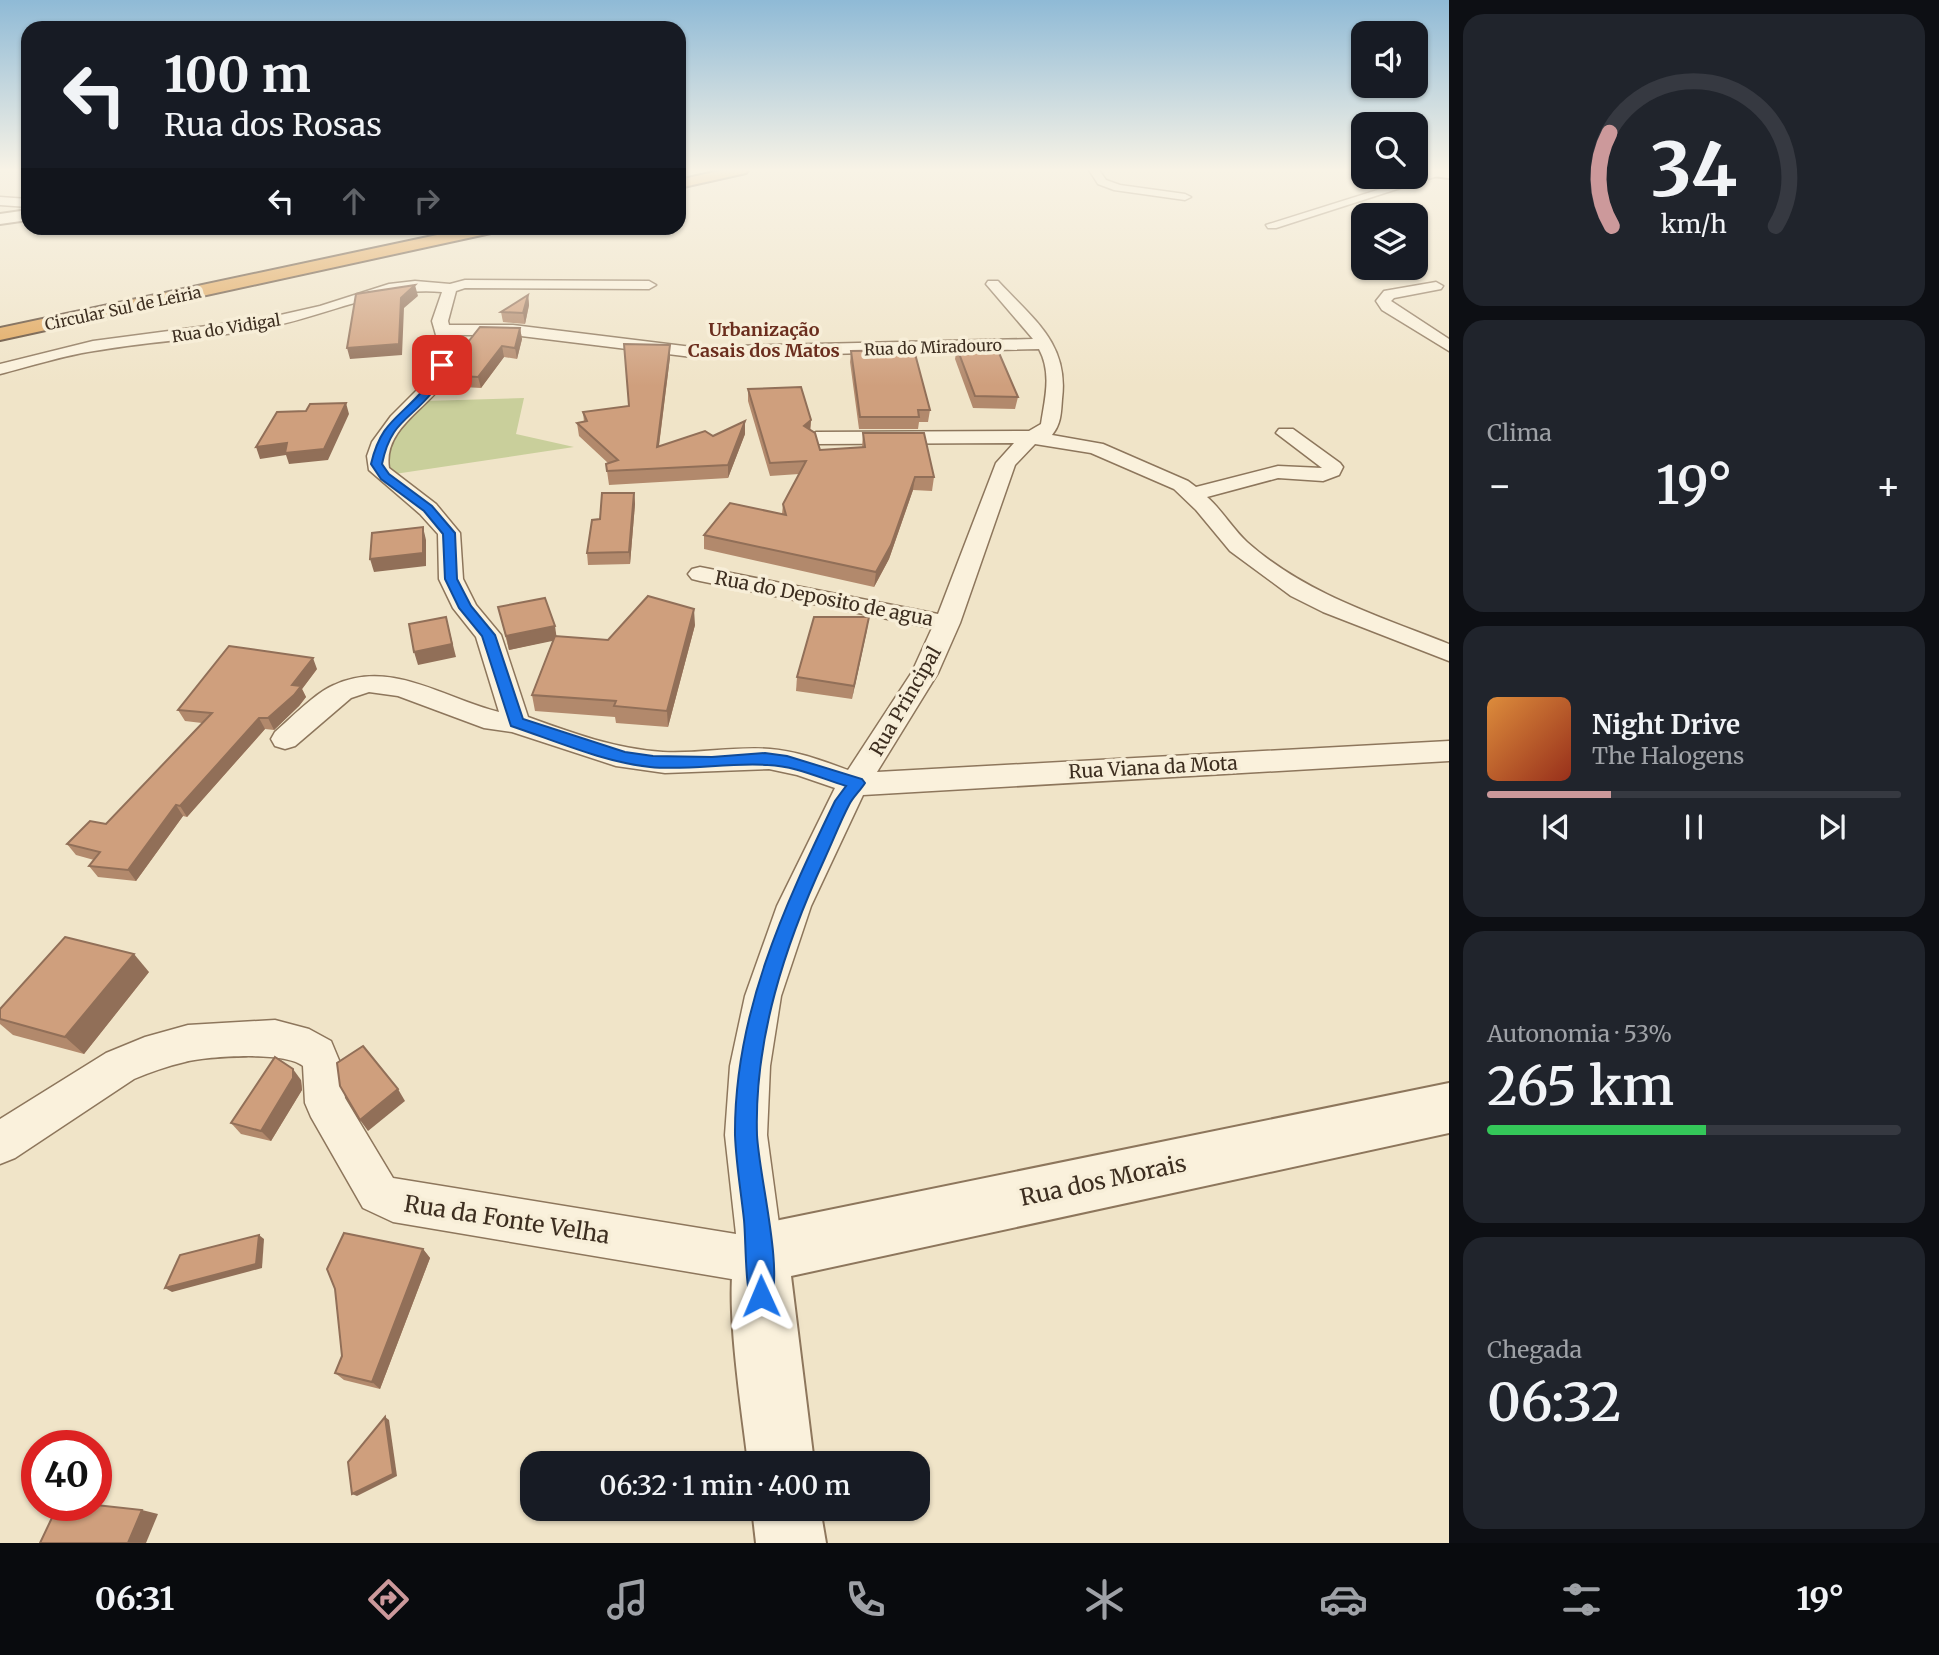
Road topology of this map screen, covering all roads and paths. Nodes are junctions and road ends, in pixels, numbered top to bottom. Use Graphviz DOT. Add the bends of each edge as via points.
graph roads {
  1 [pos="396,242"];
  2 [pos="426,242"];
  3 [pos="993,284"];
  4 [pos="649,285"];
  5 [pos="1436,286"];
  6 [pos="450,288"];
  7 [pos="0,326"];
  8 [pos="443,330"];
  9 [pos="0,334"];
  10 [pos="1046,344"];
  11 [pos="1449,346"];
  12 [pos="0,369"];
  13 [pos="1286,433"];
  14 [pos="1031,437"];
  15 [pos="816,438"];
  16 [pos="1193,494"];
  17 [pos="700,573"];
  18 [pos="947,623"];
  19 [pos="1449,653"];
  20 [pos="516,723"];
  21 [pos="285,739"];
  22 [pos="1449,751"];
  23 [pos="856,783"];
  24 [pos="1449,1108"];
  25 [pos="0,1143"];
  26 [pos="761,1261"];
  27 [pos="780,1451"];
  28 [pos="788,1521"];
  29 [pos="791,1543"];
  1 -- 7 [label="highway, Circular Sul de Leiria"];
  2 -- 9 [label="highway, Circular Sul de Leiria"];
  3 -- 10 [label="street"];
  4 -- 6 [label="street, Rua do Vidigal" via="465,284"];
  5 -- 11 [label="street" via="1389,294 1383,301"];
  6 -- 8 [label="street" via="440,321"];
  6 -- 12 [label="street, Rua do Vidigal" via="389,288 257,324 93,346"];
  8 -- 10 [label="street, Rua do Miradouro" via="523,331 692,352"];
  8 -- 20 [label="street" via="446,342 437,380 388,432 377,464 384,477 428,509 449,533 451,579 465,608 488,635"];
  10 -- 14 [label="street, Rua Principal" via="1054,362 1054,406 1050,425"];
  13 -- 16 [label="street" via="1325,460 1332,471 1323,475 1278,472"];
  14 -- 15 [label="street"];
  14 -- 16 [label="street" via="1096,448"];
  14 -- 18 [label="street, Rua Principal" via="1006,463"];
  16 -- 19 [label="street" via="1238,546 1289,584 1332,607"];
  17 -- 18 [label="street, Rua do Deposito de agua"];
  18 -- 23 [label="street, Rua Principal" via="925,673"];
  20 -- 21 [label="street" via="494,721 402,688 368,684 341,692"];
  20 -- 23 [label="street" via="624,758 787,761"];
  22 -- 23 [label="street, Rua Viana da Mota"];
  23 -- 26 [label="street, Rua Principal" via="843,801 794,906 763,996 750,1066 746,1135"];
  24 -- 26 [label="street, Rua dos Morais" via="790,1245"];
  25 -- 26 [label="street, Rua da Fonte Velha" via="120,1066 145,1055 188,1043 275,1038 309,1047 317,1054 325,1103 377,1193 393,1200"];
  26 -- 27 [label="street, Rua Principal"];
  28 -- 29 [label="street"];
}
